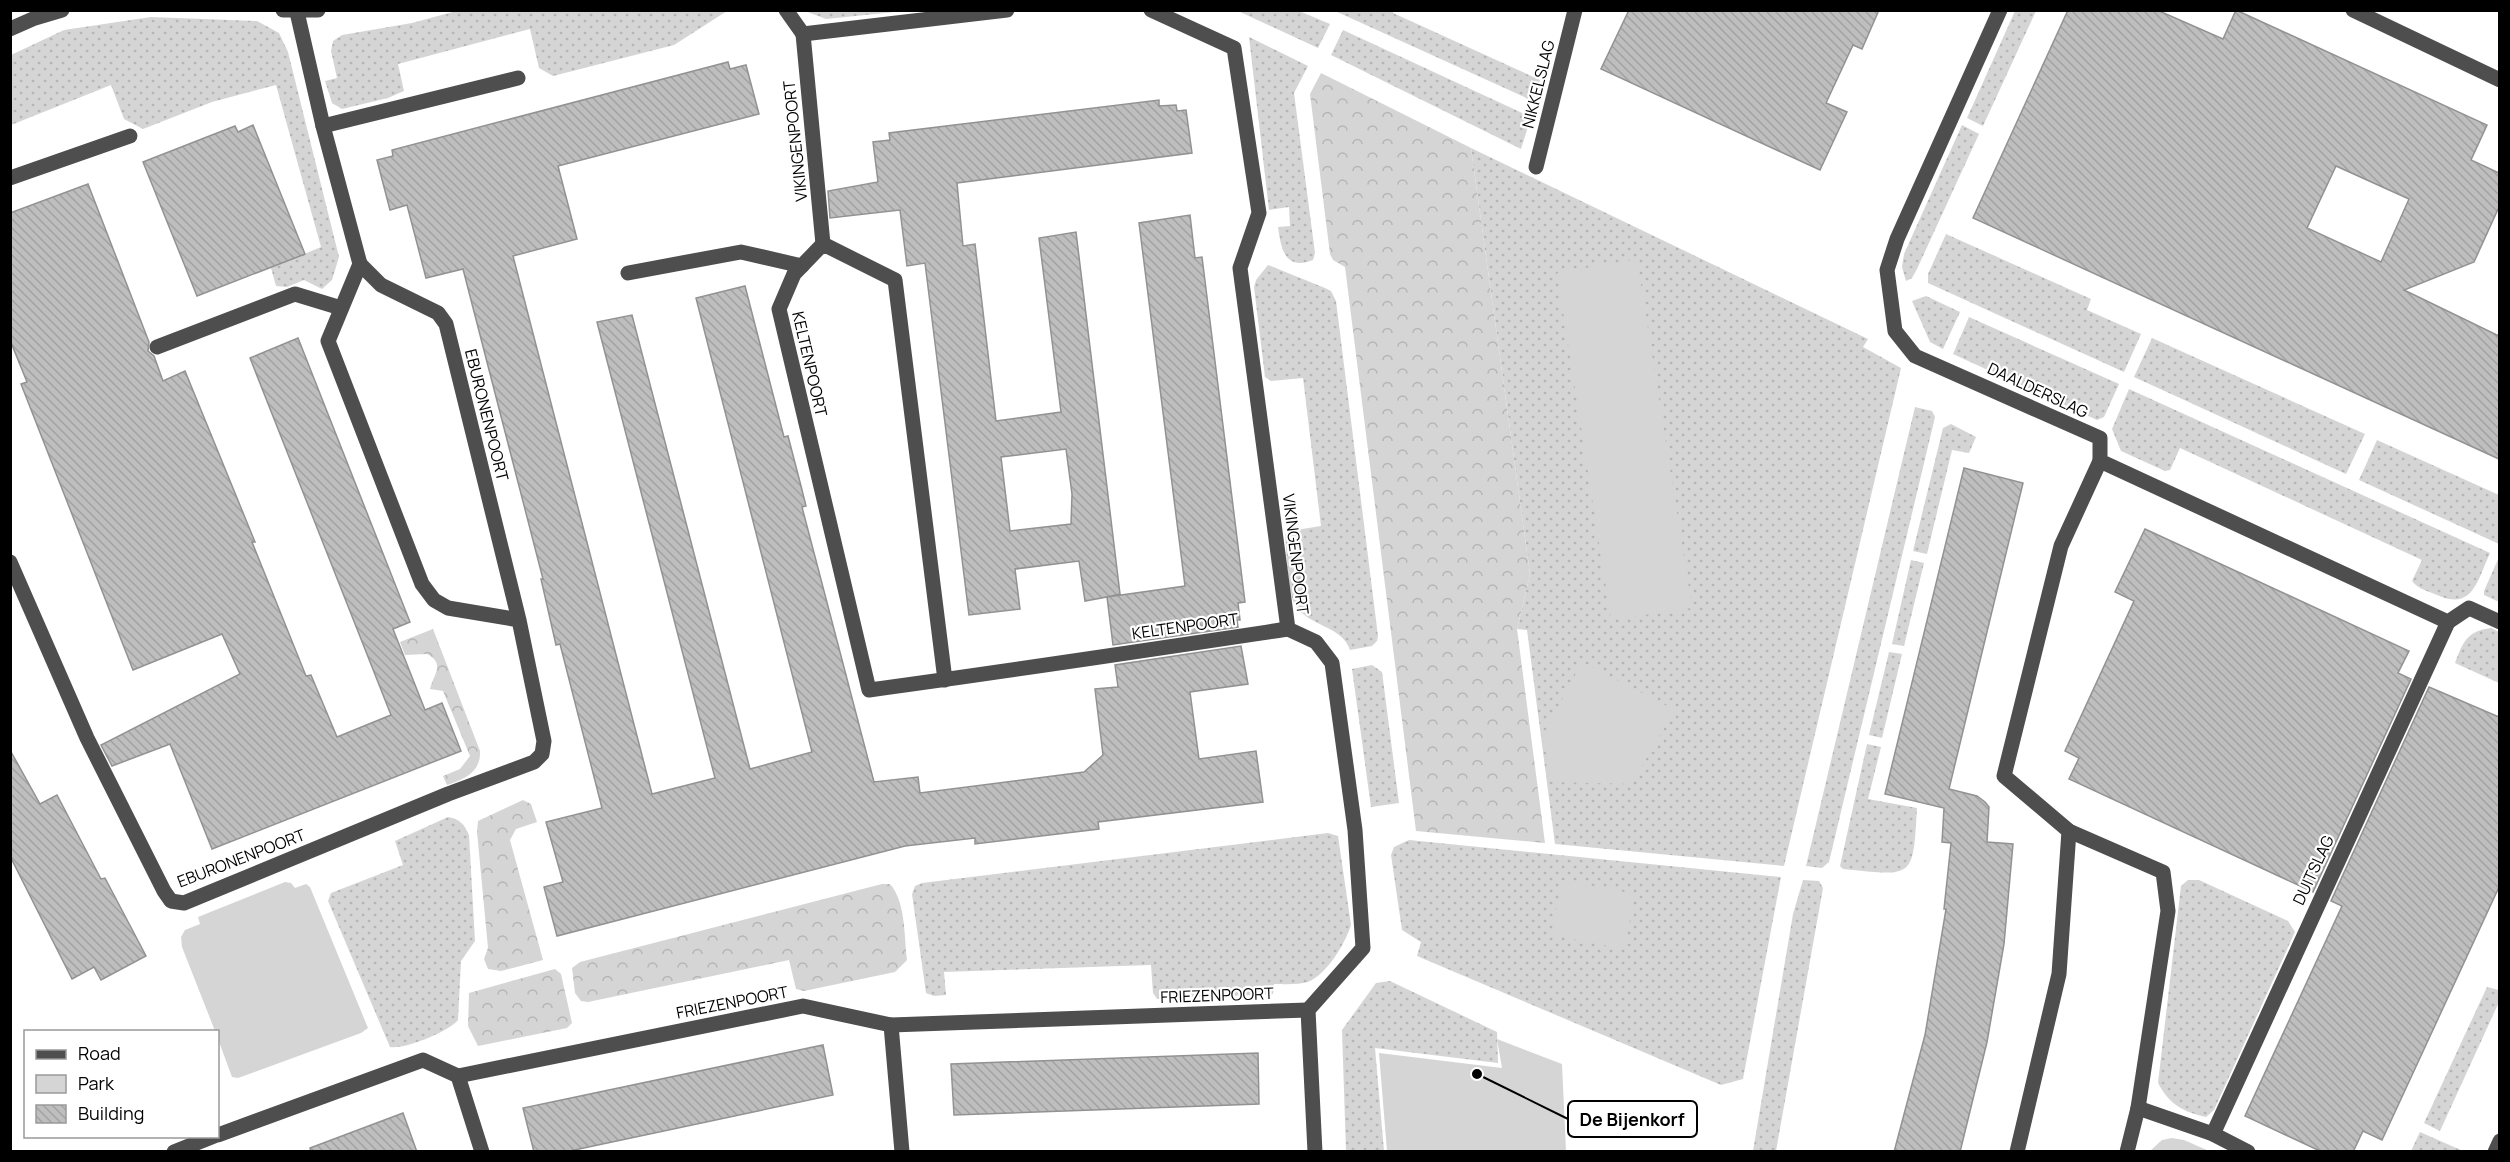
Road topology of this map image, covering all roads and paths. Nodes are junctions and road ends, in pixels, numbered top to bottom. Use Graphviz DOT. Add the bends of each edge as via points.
graph roads {
  1 [pos="62,10"];
  2 [pos="318,10"];
  3 [pos="786,10"];
  4 [pos="1007,10"];
  5 [pos="1151,10"];
  6 [pos="1575,10"];
  7 [pos="2000,10"];
  8 [pos="2353,10"];
  9 [pos="290,11"];
  10 [pos="34,14"];
  11 [pos="10,29"];
  12 [pos="803,34"];
  13 [pos="518,78"];
  14 [pos="2499,80"];
  15 [pos="323,126"];
  16 [pos="130,136"];
  17 [pos="1536,167"];
  18 [pos="10,178"];
  19 [pos="823,244"];
  20 [pos="360,264"];
  21 [pos="802,266"];
  22 [pos="628,273"];
  23 [pos="341,308"];
  24 [pos="157,347"];
  25 [pos="2100,461"];
  26 [pos="10,562"];
  27 [pos="519,620"];
  28 [pos="2448,622"];
  29 [pos="2499,622"];
  30 [pos="1288,629"];
  31 [pos="945,680"];
  32 [pos="2069,831"];
  33 [pos="1308,1010"];
  34 [pos="891,1025"];
  35 [pos="459,1076"];
  36 [pos="2138,1108"];
  37 [pos="2213,1134"];
  38 [pos="219,1135"];
  39 [pos="211,1138"];
  40 [pos="2499,1141"];
  41 [pos="174,1152"];
  42 [pos="482,1152"];
  43 [pos="902,1152"];
  44 [pos="1315,1152"];
  45 [pos="2017,1152"];
  46 [pos="2127,1152"];
  47 [pos="2248,1152"];
  48 [pos="2495,1152"];
  1 -- 10 [label="street"];
  2 -- 9 [label="street"];
  3 -- 12 [label="street, VIKINGENPOORT"];
  4 -- 12 [label="street"];
  5 -- 30 [label="street, VIKINGENPOORT" via="1234,48 1258,213 1240,268"];
  6 -- 17 [label="street, NIKKELSLAG"];
  7 -- 25 [label="street, DAALDERSLAG" via="1897,238 1887,270 1895,331 1915,356 2100,438"];
  8 -- 14 [label="street"];
  9 -- 15 [label="street"];
  10 -- 11 [label="street"];
  12 -- 19 [label="street, VIKINGENPOORT"];
  13 -- 15 [label="street"];
  15 -- 20 [label="street"];
  16 -- 18 [label="street"];
  19 -- 21 [label="street, KELTENPOORT"];
  19 -- 31 [label="street" via="895,280"];
  20 -- 23 [label="street"];
  20 -- 27 [label="street, EBURONENPOORT" via="381,285 438,313 446,324 470,441"];
  21 -- 22 [label="street" via="741,252"];
  21 -- 31 [label="street, KELTENPOORT" via="794,274 778,309 869,690"];
  23 -- 24 [label="street" via="296,294"];
  23 -- 27 [label="street" via="328,341 331,354 422,584 434,600 448,608"];
  25 -- 28 [label="street"];
  25 -- 32 [label="street" via="2061,546 2004,776"];
  26 -- 27 [label="street, EBURONENPOORT" via="87,738 164,891 171,901 184,903 534,762 542,754 544,741 526,692"];
  28 -- 29 [label="street" via="2469,608"];
  28 -- 37 [label="street, DUITSLAG"];
  30 -- 31 [label="street, KELTENPOORT"];
  30 -- 33 [label="street, VIKINGENPOORT" via="1316,642 1332,663 1355,830 1363,948"];
  32 -- 36 [label="street" via="2163,872 2168,911"];
  32 -- 45 [label="street" via="2059,974"];
  33 -- 34 [label="street, FRIEZENPOORT"];
  33 -- 44 [label="street"];
  34 -- 35 [label="street, FRIEZENPOORT" via="803,1006"];
  34 -- 43 [label="street"];
  35 -- 38 [label="street" via="423,1060"];
  35 -- 42 [label="street"];
  36 -- 37 [label="street"];
  36 -- 46 [label="street"];
  37 -- 47 [label="street"];
  39 -- 41 [label="street"];
  40 -- 48 [label="street"];
}
